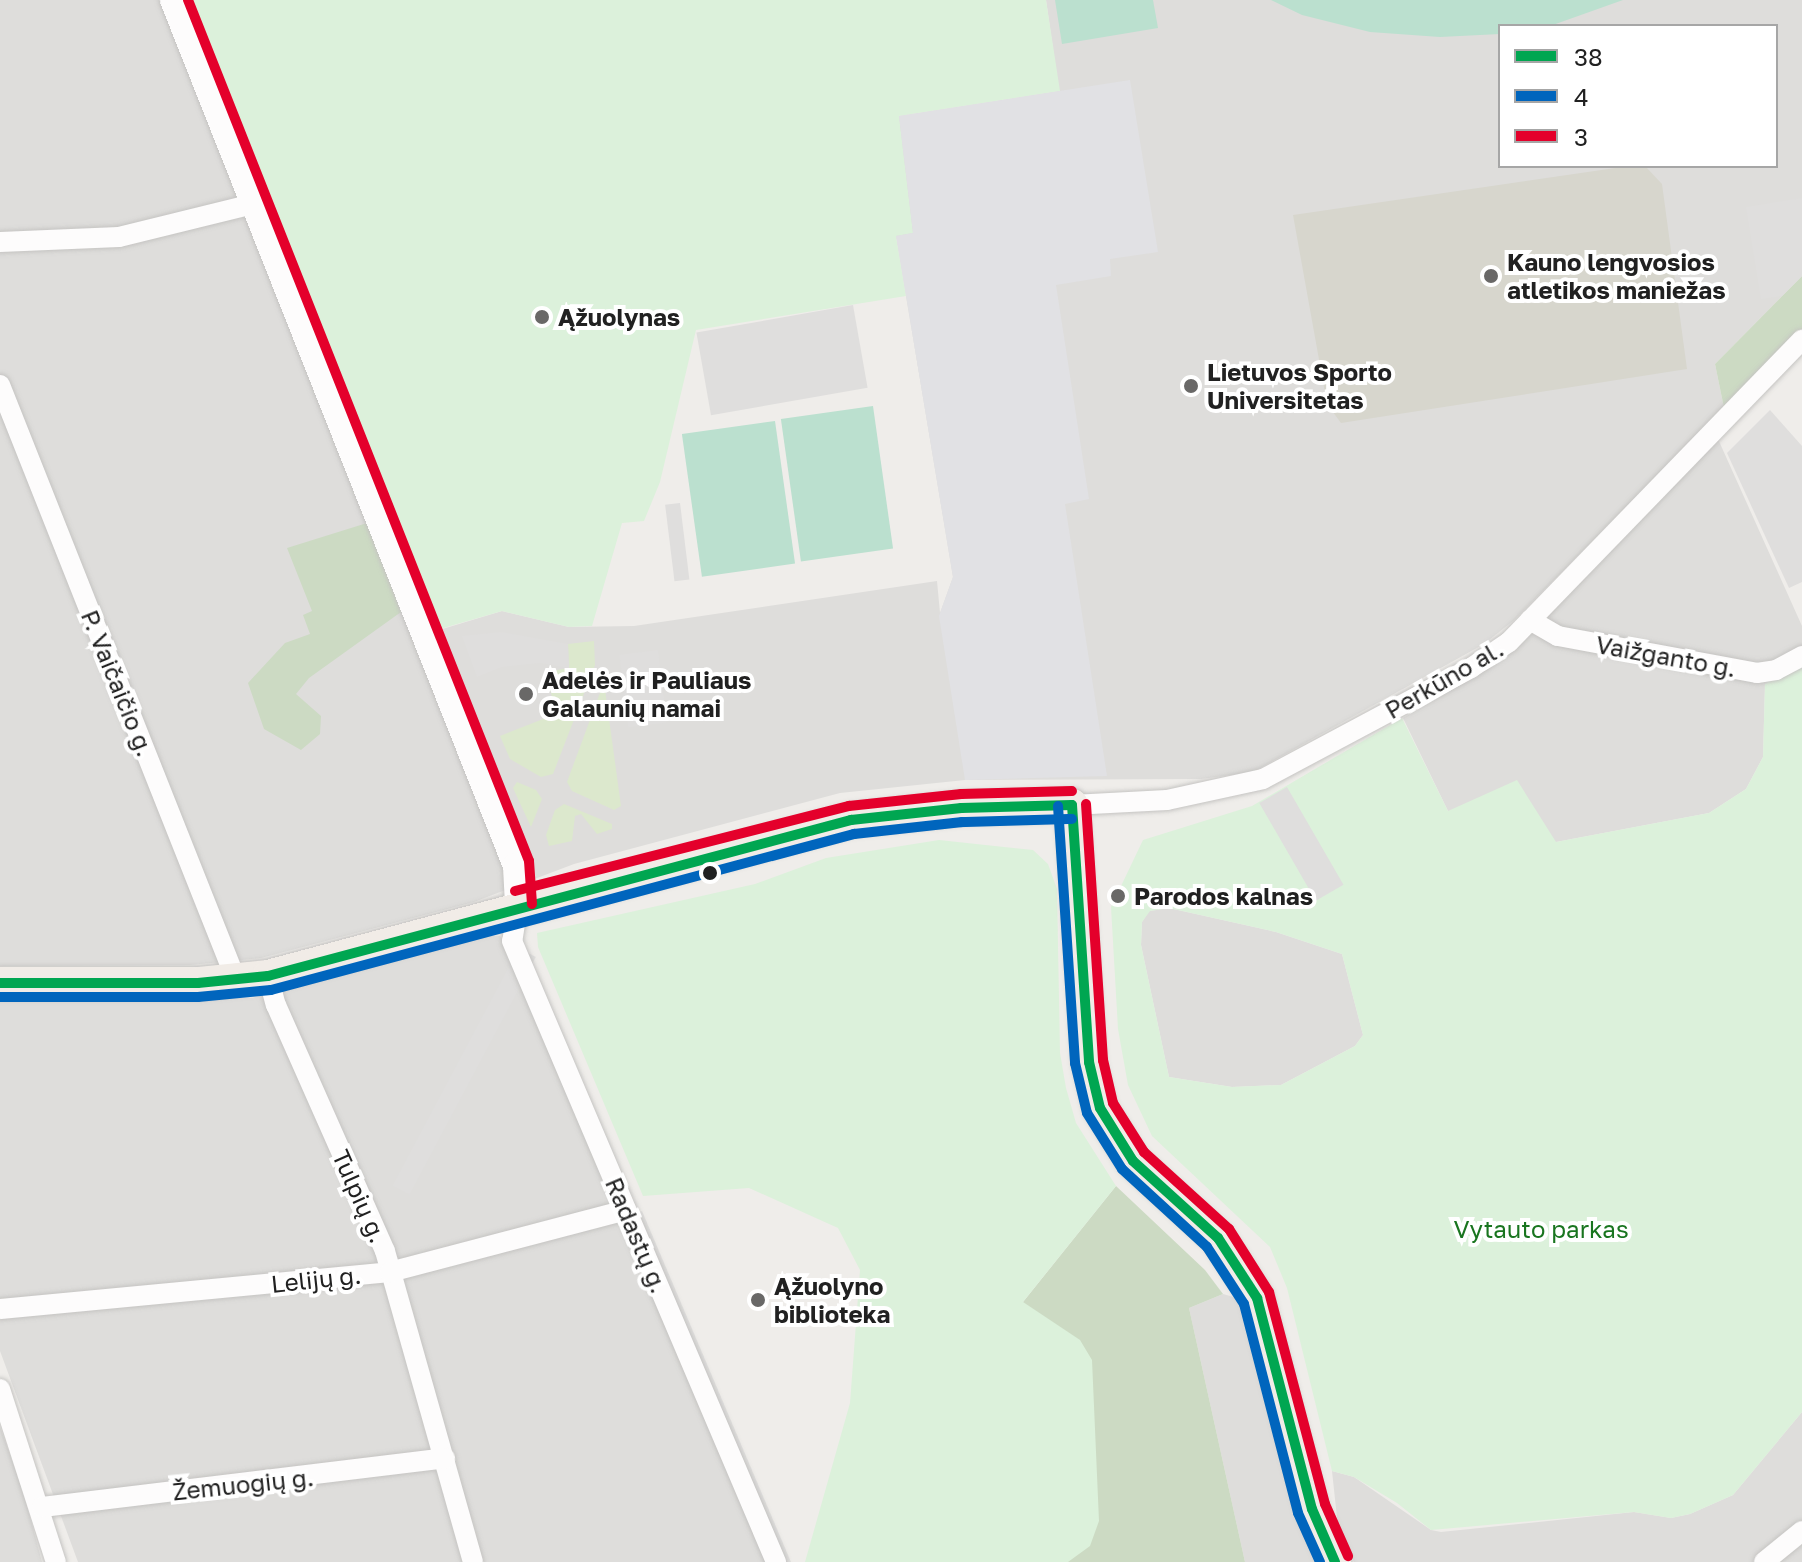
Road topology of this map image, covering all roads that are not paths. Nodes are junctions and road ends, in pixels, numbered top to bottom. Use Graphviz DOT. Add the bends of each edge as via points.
graph roads {
  1 [pos="173,0"];
  2 [pos="253,204"];
  3 [pos="0,242"];
  4 [pos="1802,340"];
  5 [pos="0,385"];
  6 [pos="1530,620"];
  7 [pos="1802,656"];
  8 [pos="1072,805"];
  9 [pos="518,905"];
  10 [pos="268,976"];
  11 [pos="236,980"];
  12 [pos="0,983"];
  13 [pos="626,1210"];
  14 [pos="390,1272"];
  15 [pos="0,1309"];
  16 [pos="0,1389"];
  17 [pos="445,1458"];
  18 [pos="42,1507"];
  19 [pos="1802,1531"];
  20 [pos="56,1562"];
  21 [pos="473,1562"];
  22 [pos="776,1562"];
  23 [pos="1335,1562"];
  24 [pos="1764,1562"];
  1 -- 2 [label="street"];
  2 -- 3 [label="street" via="119,237"];
  2 -- 9 [label="street" via="516,866"];
  4 -- 6 [label="street, Perkūno al."];
  5 -- 11 [label="street, P. Vaičaičio g."];
  6 -- 7 [label="street, Vaižganto g." via="1558,636 1757,673"];
  6 -- 8 [label="street, Perkūno al." via="1471,668 1263,779 1167,800"];
  8 -- 9 [label="main road" via="961,808 851,820"];
  8 -- 23 [label="main road" via="1089,1062 1100,1108 1133,1161 1218,1238 1257,1298 1312,1509"];
  9 -- 10 [label="main road"];
  9 -- 13 [label="street, Radastų g." via="512,941"];
  10 -- 11 [label="main road"];
  10 -- 14 [label="street, Tulpių g."];
  11 -- 12 [label="main road"];
  13 -- 14 [label="street, Lelijų g."];
  13 -- 22 [label="street, Radastų g."];
  14 -- 15 [label="street, Lelijų g."];
  14 -- 17 [label="street, Tulpių g."];
  16 -- 18 [label="street"];
  17 -- 18 [label="street, Žemuogių g."];
  17 -- 21 [label="street, Tulpių g."];
  18 -- 20 [label="street"];
  19 -- 24 [label="street"];
}
